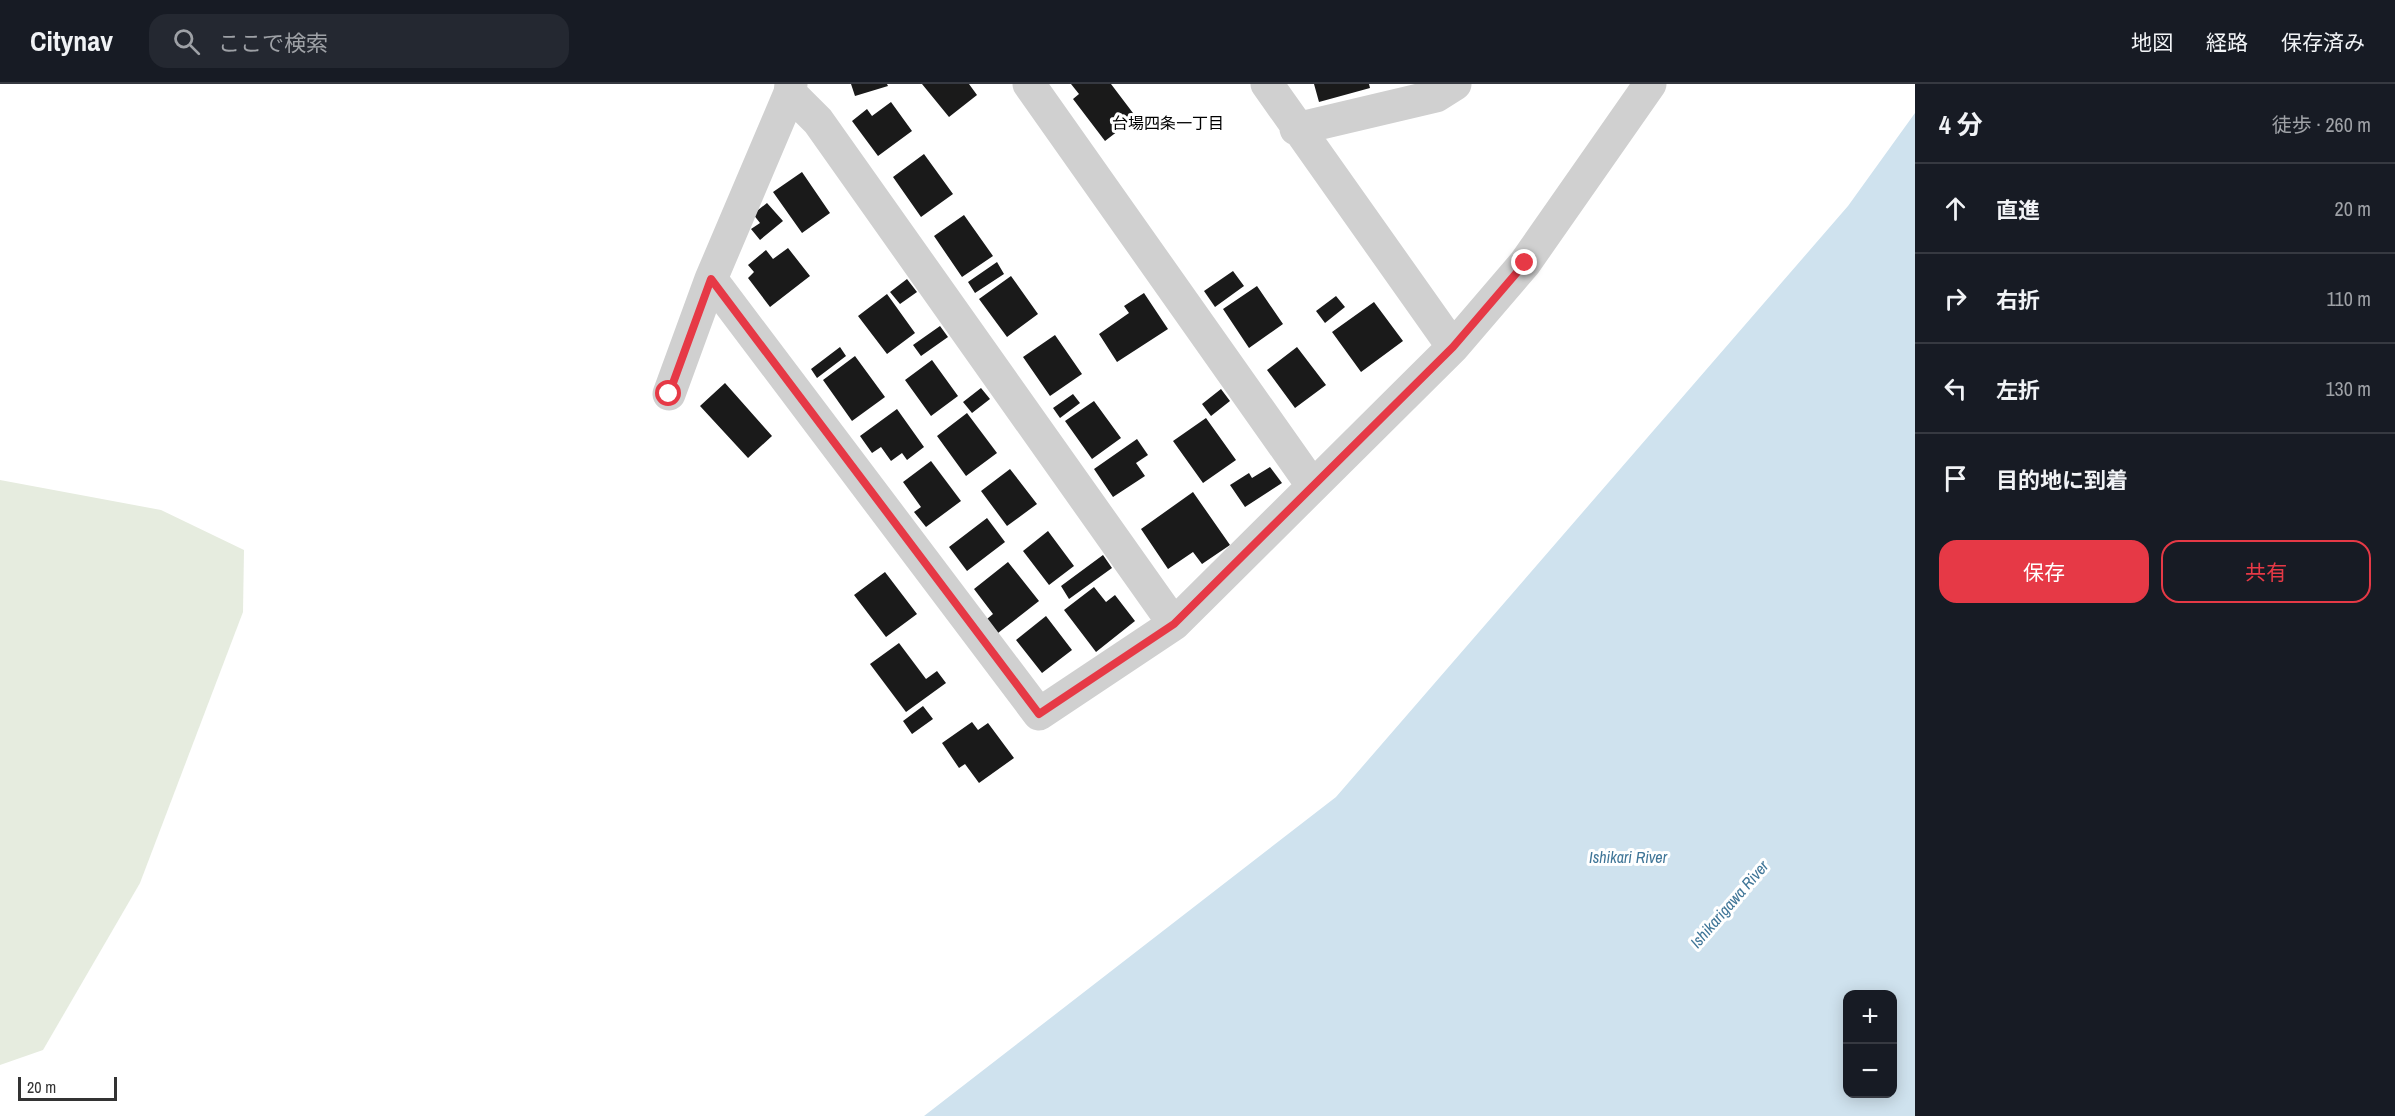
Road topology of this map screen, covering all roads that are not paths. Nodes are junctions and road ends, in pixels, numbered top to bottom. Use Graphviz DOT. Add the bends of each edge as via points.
graph roads {
  1 [pos="1029,84"];
  2 [pos="1267,84"];
  3 [pos="1455,84"];
  4 [pos="1650,84"];
  5 [pos="790,88"];
  6 [pos="1296,129"];
  7 [pos="711,279"];
  8 [pos="1453,347"];
  9 [pos="669,394"];
  10 [pos="1312,485"];
  11 [pos="1174,624"];
  1 -- 10 [label="street"];
  2 -- 6 [label="street"];
  3 -- 6 [label="street" via="1436,96"];
  4 -- 8 [label="street" via="1525,263"];
  5 -- 7 [label="street"];
  5 -- 11 [label="street" via="818,121"];
  6 -- 8 [label="street"];
  7 -- 9 [label="street"];
  7 -- 11 [label="street" via="1039,714"];
  8 -- 10 [label="street"];
  10 -- 11 [label="street"];
}
